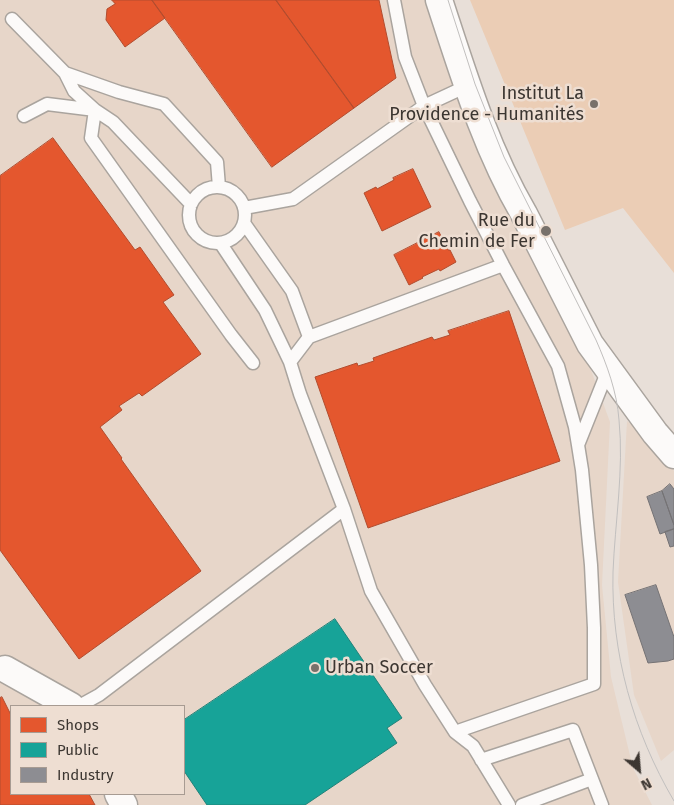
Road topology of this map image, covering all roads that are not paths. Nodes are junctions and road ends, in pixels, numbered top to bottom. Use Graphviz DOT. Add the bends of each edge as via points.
graph roads {
  1 [pos="394,0"];
  2 [pos="439,0"];
  3 [pos="12,20"];
  4 [pos="65,73"];
  5 [pos="468,86"];
  6 [pos="424,106"];
  7 [pos="95,110"];
  8 [pos="24,116"];
  9 [pos="219,187"];
  10 [pos="191,204"];
  11 [pos="244,208"];
  12 [pos="244,223"];
  13 [pos="221,244"];
  14 [pos="502,265"];
  15 [pos="309,337"];
  16 [pos="290,362"];
  17 [pos="253,363"];
  18 [pos="608,370"];
  19 [pos="578,445"];
  20 [pos="674,455"];
  21 [pos="344,509"];
  22 [pos="5,669"];
  23 [pos="70,705"];
  24 [pos="81,705"];
  25 [pos="455,732"];
  26 [pos="481,760"];
  27 [pos="592,779"];
  28 [pos="509,805"];
  29 [pos="522,805"];
  30 [pos="602,805"];
  1 -- 6 [label="lane" via="405,57"];
  2 -- 5 [label="street"];
  3 -- 4 [label="lane"];
  4 -- 7 [label="lane" via="74,91"];
  4 -- 9 [label="lane" via="164,104 217,162"];
  5 -- 6 [label="lane"];
  5 -- 18 [label="street" via="513,195 590,344"];
  6 -- 11 [label="lane" via="293,199"];
  6 -- 14 [label="lane"];
  7 -- 8 [label="lane" via="47,104"];
  7 -- 10 [label="lane" via="113,122"];
  7 -- 17 [label="lane" via="91,138"];
  9 -- 10 [label="lane" via="202,191"];
  9 -- 11 [label="lane" via="238,196"];
  10 -- 13 [label="lane" via="188,221 197,236 212,244"];
  11 -- 12 [label="lane"];
  12 -- 13 [label="lane" via="236,236"];
  12 -- 15 [label="lane" via="292,290"];
  13 -- 16 [label="lane" via="265,310"];
  14 -- 15 [label="lane"];
  14 -- 19 [label="lane" via="558,366"];
  15 -- 16 [label="lane"];
  16 -- 21 [label="lane"];
  18 -- 19 [label="lane"];
  18 -- 20 [label="street"];
  19 -- 25 [label="lane" via="591,565 594,684"];
  21 -- 24 [label="lane"];
  21 -- 25 [label="lane" via="371,592"];
  22 -- 23 [label="street"];
  25 -- 26 [label="lane" via="473,746"];
  26 -- 27 [label="lane" via="573,730"];
  26 -- 28 [label="lane"];
  27 -- 29 [label="lane"];
  27 -- 30 [label="lane"];
}
